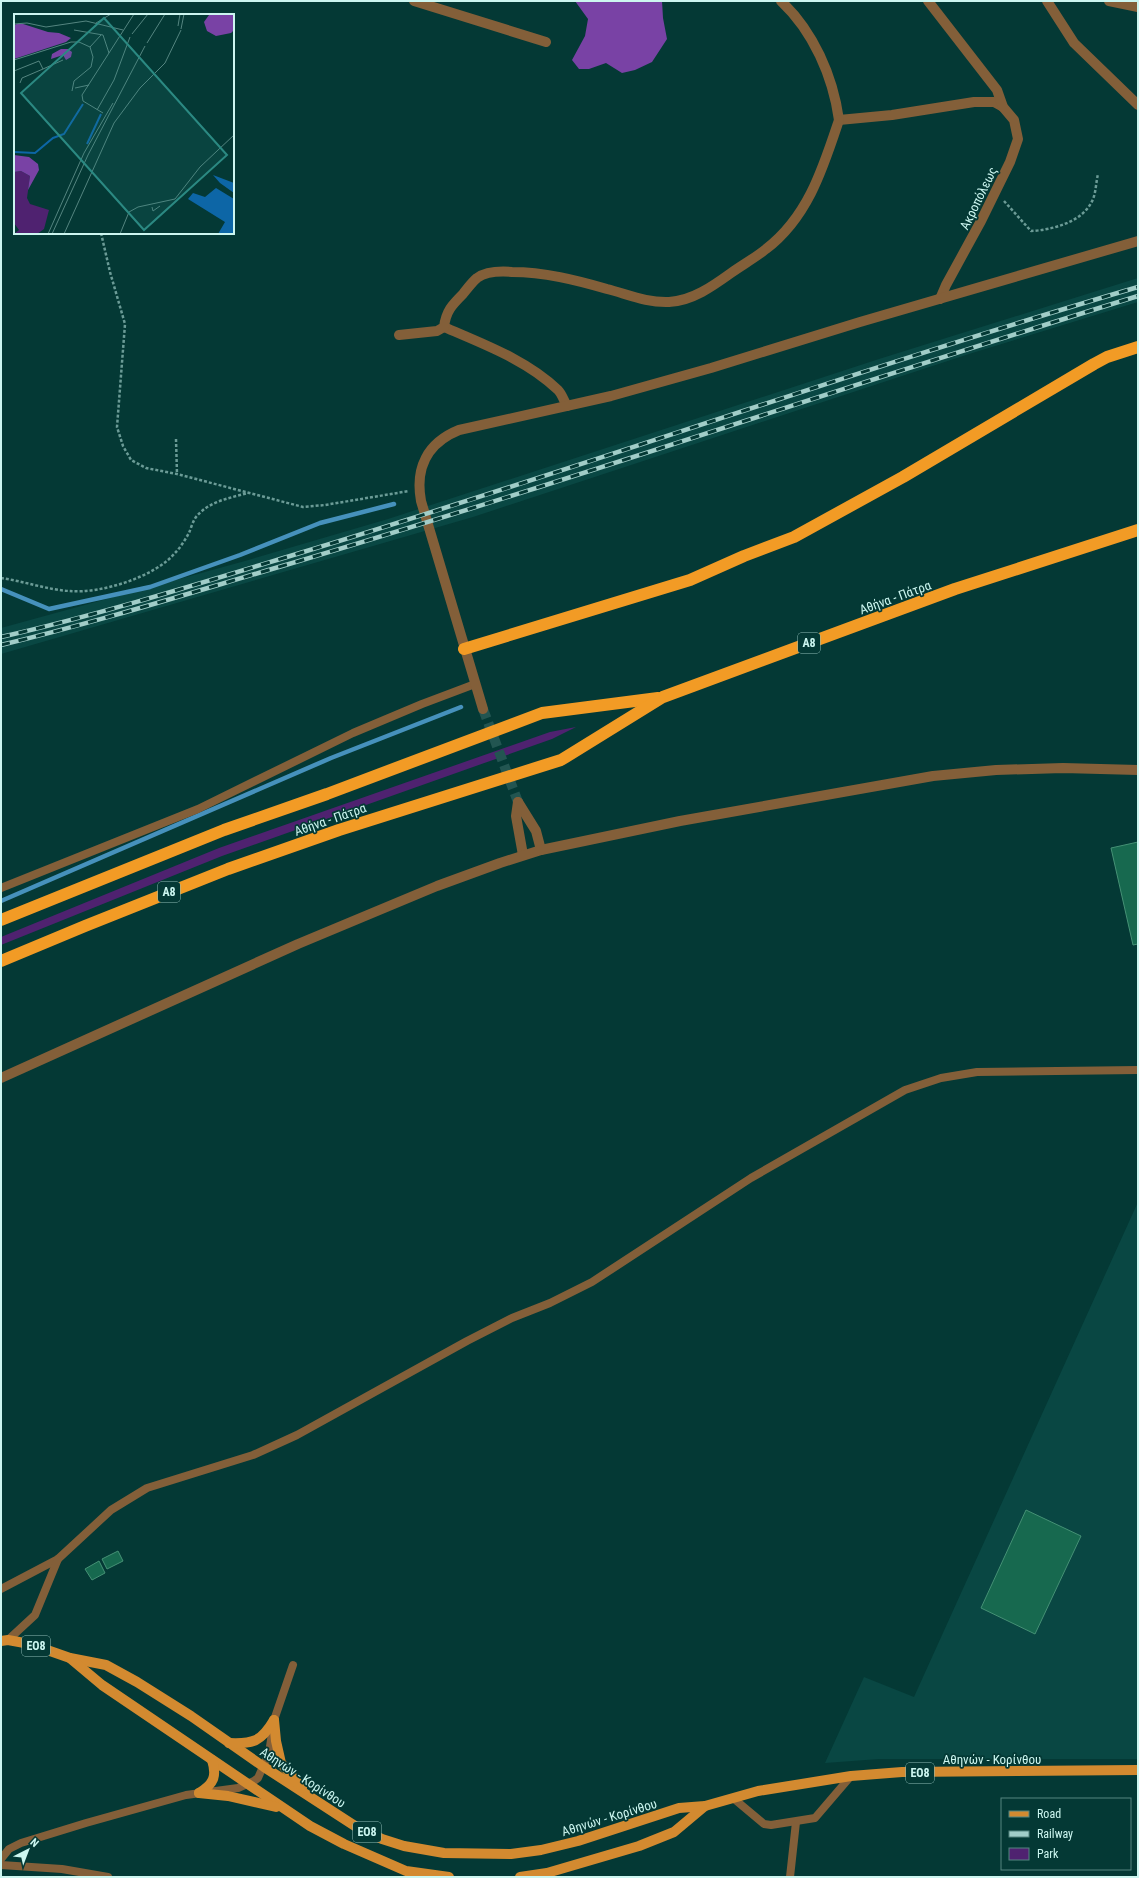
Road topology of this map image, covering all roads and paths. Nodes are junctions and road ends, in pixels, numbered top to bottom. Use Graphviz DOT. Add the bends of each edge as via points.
graph roads {
  1 [pos="414,1"];
  2 [pos="781,1"];
  3 [pos="928,1"];
  4 [pos="1047,1"];
  5 [pos="1109,1"];
  6 [pos="1138,7"];
  7 [pos="546,42"];
  8 [pos="1138,105"];
  9 [pos="1003,107"];
  10 [pos="839,120"];
  11 [pos="1098,174"];
  12 [pos="998,185"];
  13 [pos="101,234"];
  14 [pos="1138,241"];
  15 [pos="940,299"];
  16 [pos="444,327"];
  17 [pos="399,335"];
  18 [pos="1138,347"];
  19 [pos="567,406"];
  20 [pos="176,439"];
  21 [pos="176,474"];
  22 [pos="419,490"];
  23 [pos="249,493"];
  24 [pos="1138,530"];
  25 [pos="1,578"];
  26 [pos="464,649"];
  27 [pos="475,684"];
  28 [pos="663,697"];
  29 [pos="483,710"];
  30 [pos="1138,770"];
  31 [pos="541,850"];
  32 [pos="523,856"];
  33 [pos="1,888"];
  34 [pos="1,920"];
  35 [pos="1,961"];
  36 [pos="1138,1070"];
  37 [pos="1,1078"];
  38 [pos="58,1559"];
  39 [pos="1,1589"];
  40 [pos="4,1641"];
  41 [pos="70,1658"];
  42 [pos="293,1665"];
  43 [pos="274,1720"];
  44 [pos="229,1743"];
  45 [pos="212,1760"];
  46 [pos="264,1767"];
  47 [pos="1138,1770"];
  48 [pos="851,1776"];
  49 [pos="248,1785"];
  50 [pos="200,1793"];
  51 [pos="733,1798"];
  52 [pos="311,1799"];
  53 [pos="705,1806"];
  54 [pos="284,1808"];
  55 [pos="796,1822"];
  56 [pos="1,1859"];
  57 [pos="1,1865"];
  58 [pos="108,1877"];
  59 [pos="448,1877"];
  60 [pos="520,1877"];
  61 [pos="790,1877"];
  1 -- 7 [label="street"];
  2 -- 10 [label="street" via="793,12 812,40 828,73"];
  3 -- 9 [label="street, Ακροπόλεως" via="997,90"];
  4 -- 8 [label="street" via="1074,43"];
  5 -- 6 [label="street"];
  9 -- 10 [label="street" via="994,102 974,102 892,115"];
  9 -- 12 [label="street, Ακροπόλεως" via="1014,120 1018,138 1010,162"];
  10 -- 16 [label="street" via="809,200 790,225 766,249 708,289 669,302 653,301 565,278 528,272 487,273 476,279 456,301 445,315"];
  11 -- 12 [label="path" via="1093,200 1082,214 1067,223 1046,230 1031,231 1002,198"];
  12 -- 15 [label="street, Ακροπόλεως"];
  13 -- 21 [label="path" via="125,324 117,427 122,446 131,460 146,468"];
  14 -- 15 [label="street"];
  15 -- 19 [label="street" via="711,368"];
  16 -- 17 [label="street" via="437,331"];
  16 -- 19 [label="street" via="498,351 539,374 559,392"];
  18 -- 26 [label="highway" via="1094,364 903,477 794,537 690,580"];
  19 -- 22 [label="street" via="450,434 433,447 426,457 421,467"];
  20 -- 21 [label="path"];
  21 -- 23 [label="path"];
  22 -- 23 [label="path" via="303,507"];
  22 -- 26 [label="street"];
  23 -- 25 [label="path" via="210,505 196,517 189,533 167,562 133,579 86,591 69,591"];
  24 -- 28 [label="highway, Αθήνα - Πάτρα / Α8" via="955,589"];
  26 -- 27 [label="street"];
  27 -- 29 [label="street"];
  27 -- 33 [label="lane" via="353,733 198,809"];
  28 -- 34 [label="highway, Αθήνα - Πάτρα / Α8" via="542,713 224,830"];
  28 -- 35 [label="highway, Αθήνα - Πάτρα / Α8" via="561,760 339,830 228,869"];
  30 -- 31 [label="street" via="1063,768 996,770 933,776 680,821"];
  31 -- 32 [label="street"];
  31 -- 32 [label="street" via="536,831 518,802 516,816"];
  32 -- 37 [label="street" via="437,886 298,944"];
  36 -- 38 [label="lane" via="977,1072 941,1078 905,1090 750,1178 585,1285 466,1341 297,1435 253,1455 147,1488 111,1510"];
  38 -- 39 [label="lane"];
  38 -- 40 [label="lane" via="35,1615"];
  40 -- 41 [label="main road, Αθηνών - Κορίνθου / ΕΟ8" via="50,1650"];
  41 -- 44 [label="main road, Αθηνών - Κορίνθου / ΕΟ8" via="106,1665 191,1716"];
  41 -- 45 [label="main road, Αθηνών - Κορίνθου / ΕΟ8" via="102,1686"];
  42 -- 43 [label="lane"];
  43 -- 44 [label="main road" via="269,1730 248,1744"];
  43 -- 46 [label="lane"];
  43 -- 52 [label="main road" via="276,1742 282,1763"];
  44 -- 46 [label="main road, Αθηνών - Κορίνθου / ΕΟ8"];
  45 -- 49 [label="main road, Αθηνών - Κορίνθου / ΕΟ8"];
  45 -- 50 [label="main road" via="215,1769 214,1779 208,1788"];
  46 -- 49 [label="lane" via="258,1778"];
  46 -- 52 [label="main road, Αθηνών - Κορίνθου / ΕΟ8"];
  47 -- 48 [label="main road, Αθηνών - Κορίνθου / ΕΟ8" via="902,1772"];
  48 -- 51 [label="main road, Αθηνών - Κορίνθου / ΕΟ8" via="758,1791"];
  48 -- 55 [label="lane" via="817,1816"];
  49 -- 50 [label="lane"];
  49 -- 54 [label="main road, Αθηνών - Κορίνθου / ΕΟ8"];
  50 -- 54 [label="main road" via="235,1797"];
  50 -- 56 [label="lane" via="21,1843 9,1849"];
  51 -- 53 [label="main road, Αθηνών - Κορίνθου / ΕΟ8"];
  51 -- 55 [label="lane" via="764,1824"];
  52 -- 53 [label="main road, Αθηνών - Κορίνθου / ΕΟ8" via="382,1839 430,1851 463,1854 511,1854 541,1850 578,1841 679,1808"];
  53 -- 60 [label="main road, Αθηνών - Κορίνθου / ΕΟ8" via="674,1832 639,1846 547,1873"];
  54 -- 59 [label="main road, Αθηνών - Κορίνθου / ΕΟ8" via="310,1826 369,1856 406,1871"];
  55 -- 61 [label="lane"];
  57 -- 58 [label="lane" via="62,1869"];
}
